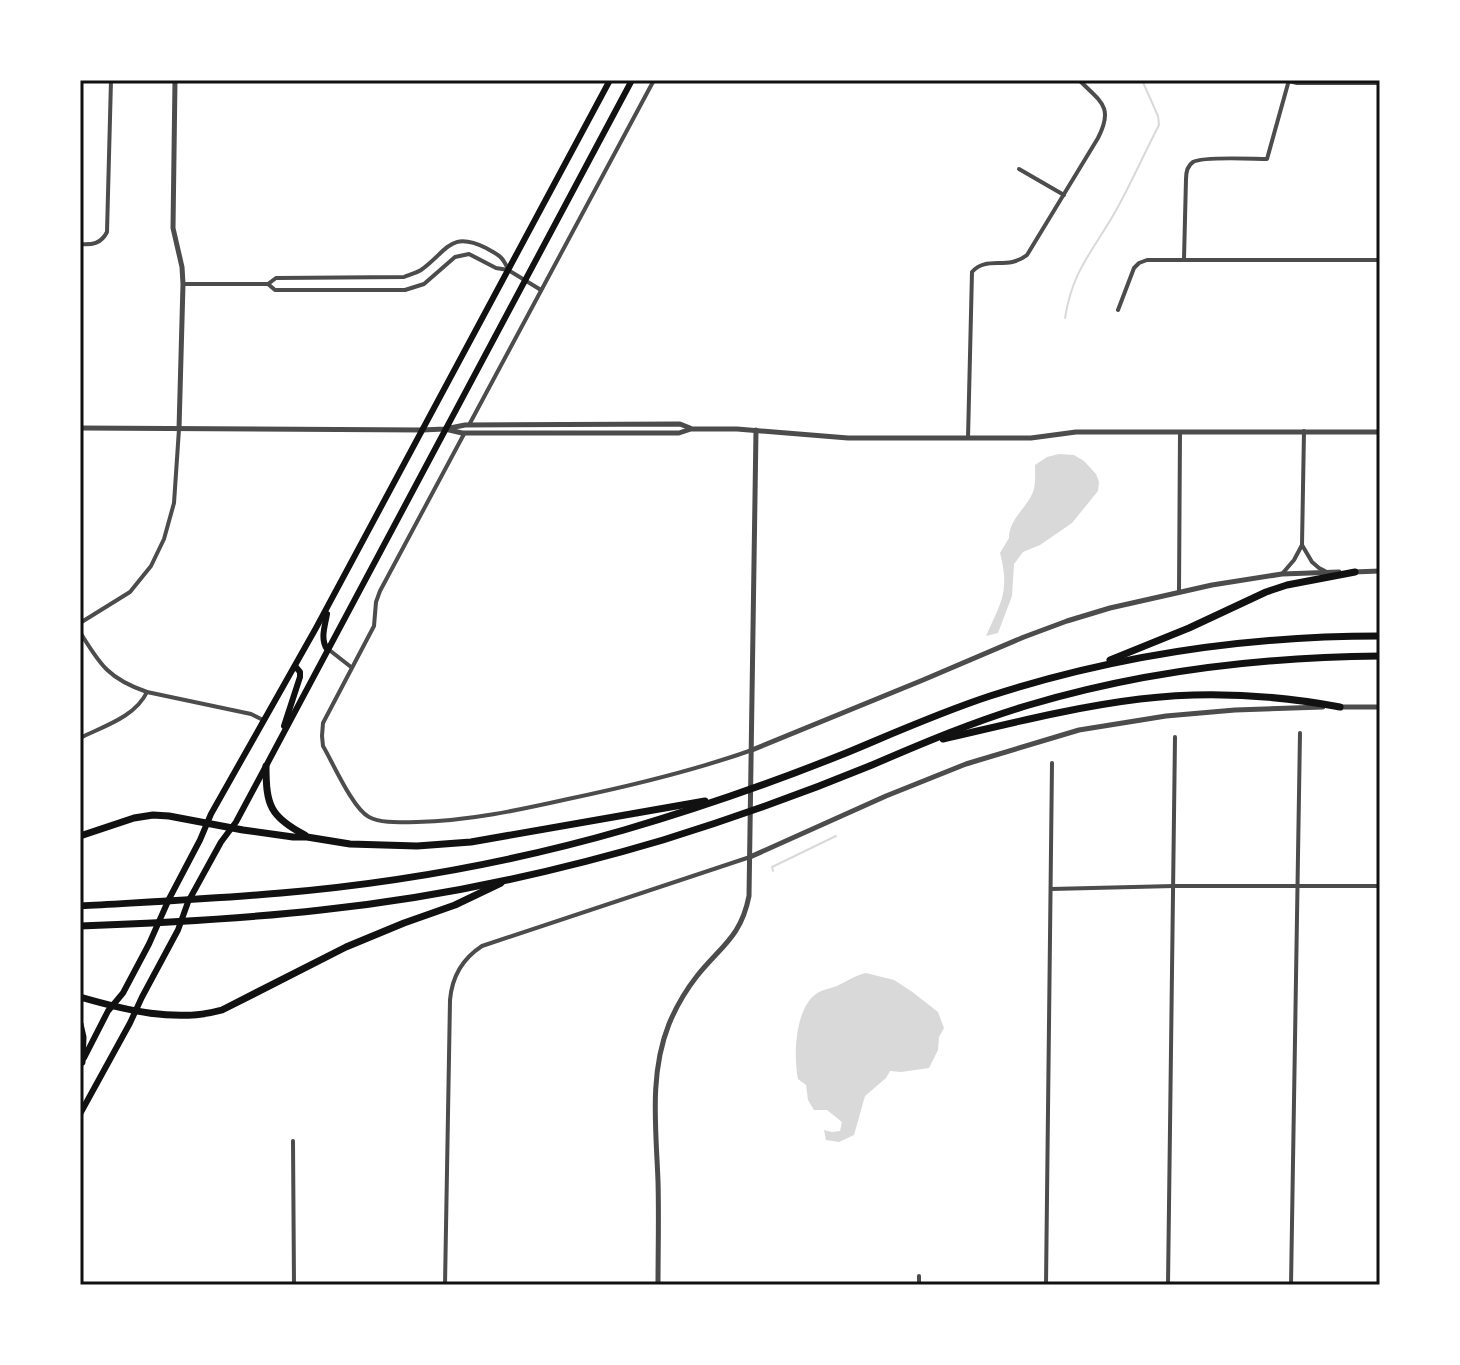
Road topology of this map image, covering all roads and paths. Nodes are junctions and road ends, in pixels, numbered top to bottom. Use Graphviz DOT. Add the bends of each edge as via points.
graph roads {
  1 [pos="111,80"];
  2 [pos="175,80"];
  3 [pos="610,80"];
  4 [pos="632,80"];
  5 [pos="654,80"];
  6 [pos="1079,80"];
  7 [pos="1289,80"];
  8 [pos="1380,83"];
  9 [pos="1019,169"];
  10 [pos="1064,195"];
  11 [pos="80,244"];
  12 [pos="439,253"];
  13 [pos="1184,259"];
  14 [pos="1380,260"];
  15 [pos="447,264"];
  16 [pos="508,270"];
  17 [pos="410,275"];
  18 [pos="525,280"];
  19 [pos="183,284"];
  20 [pos="268,284"];
  21 [pos="411,288"];
  22 [pos="542,290"];
  23 [pos="1118,310"];
  24 [pos="469,425"];
  25 [pos="80,428"];
  26 [pos="179,429"];
  27 [pos="445,429"];
  28 [pos="691,429"];
  29 [pos="422,430"];
  30 [pos="756,430"];
  31 [pos="1304,431"];
  32 [pos="1180,432"];
  33 [pos="1380,432"];
  34 [pos="465,433"];
  35 [pos="968,438"];
  36 [pos="1302,545"];
  37 [pos="1380,571"];
  38 [pos="1355,572"];
  39 [pos="1331,573"];
  40 [pos="1282,574"];
  41 [pos="1179,592"];
  42 [pos="328,607"];
  43 [pos="80,623"];
  44 [pos="80,632"];
  45 [pos="1380,636"];
  46 [pos="327,649"];
  47 [pos="1380,656"];
  48 [pos="295,666"];
  49 [pos="351,667"];
  50 [pos="1087,668"];
  51 [pos="147,692"];
  52 [pos="1340,707"];
  53 [pos="1380,707"];
  54 [pos="264,721"];
  55 [pos="1300,733"];
  56 [pos="1175,737"];
  57 [pos="80,738"];
  58 [pos="277,744"];
  59 [pos="917,744"];
  60 [pos="752,750"];
  61 [pos="1052,763"];
  62 [pos="266,766"];
  63 [pos="731,796"];
  64 [pos="207,824"];
  65 [pos="231,828"];
  66 [pos="80,836"];
  67 [pos="307,837"];
  68 [pos="750,857"];
  69 [pos="511,879"];
  70 [pos="1174,886"];
  71 [pos="1380,886"];
  72 [pos="1296,887"];
  73 [pos="1051,889"];
  74 [pos="80,906"];
  75 [pos="80,926"];
  76 [pos="80,997"];
  77 [pos="113,1005"];
  78 [pos="136,1010"];
  79 [pos="80,1024"];
  80 [pos="81,1063"];
  81 [pos="80,1114"];
  82 [pos="293,1141"];
  83 [pos="919,1276"];
  84 [pos="294,1285"];
  85 [pos="445,1285"];
  86 [pos="658,1285"];
  87 [pos="919,1285"];
  88 [pos="1046,1285"];
  89 [pos="1168,1285"];
  90 [pos="1291,1285"];
  1 -- 11 [label="street" via="107,232 102,241"];
  2 -- 19 [label="street" via="173,228"];
  3 -- 16 [label="highway"];
  4 -- 18 [label="highway"];
  5 -- 22 [label="street"];
  6 -- 10 [label="street" via="1102,104 1106,121"];
  7 -- 8 [label="street"];
  7 -- 13 [label="street" via="1267,159 1202,159 1188,167"];
  9 -- 10 [label="street"];
  10 -- 35 [label="street" via="1027,255 1015,263 980,264 972,272"];
  12 -- 15 [label="street"];
  12 -- 16 [label="street" via="451,244 473,242 502,256"];
  12 -- 17 [label="street"];
  13 -- 14 [label="street"];
  13 -- 23 [label="street" via="1139,263"];
  15 -- 16 [label="street" via="469,254"];
  15 -- 21 [label="street"];
  16 -- 18 [label="street"];
  16 -- 29 [label="highway"];
  17 -- 20 [label="street" via="276,278"];
  17 -- 21 [label="street"];
  18 -- 22 [label="street"];
  18 -- 27 [label="highway"];
  19 -- 20 [label="street"];
  19 -- 26 [label="street"];
  20 -- 21 [label="street" via="275,290"];
  22 -- 24 [label="street"];
  24 -- 27 [label="street"];
  24 -- 28 [label="street" via="680,424"];
  25 -- 26 [label="street"];
  26 -- 29 [label="street"];
  26 -- 43 [label="street" via="174,503 151,566 130,592"];
  27 -- 29 [label="street"];
  27 -- 34 [label="street"];
  27 -- 46 [label="highway"];
  28 -- 30 [label="street"];
  28 -- 34 [label="street"];
  29 -- 42 [label="highway"];
  30 -- 35 [label="street" via="848,438"];
  30 -- 60 [label="street"];
  31 -- 32 [label="street"];
  31 -- 33 [label="street"];
  31 -- 36 [label="street"];
  32 -- 35 [label="street"];
  32 -- 41 [label="street"];
  34 -- 49 [label="street" via="380,591 374,626"];
  36 -- 39 [label="street" via="1312,562"];
  36 -- 40 [label="street"];
  37 -- 38 [label="street"];
  38 -- 39 [label="street"];
  38 -- 50 [label="highway" via="1266,592"];
  39 -- 40 [label="street"];
  40 -- 41 [label="street"];
  41 -- 60 [label="street" via="1025,636"];
  42 -- 46 [label="highway" via="323,638"];
  42 -- 48 [label="highway"];
  44 -- 51 [label="street" via="111,675"];
  45 -- 50 [label="highway" via="1224,644"];
  46 -- 49 [label="street"];
  46 -- 58 [label="highway"];
  47 -- 59 [label="highway" via="1266,660 1146,677 1028,705"];
  48 -- 54 [label="highway"];
  48 -- 58 [label="highway" via="300,677"];
  49 -- 60 [label="street" via="325,716 323,746 359,811 385,822 442,821 540,805"];
  50 -- 63 [label="highway" via="953,709"];
  51 -- 54 [label="street"];
  51 -- 57 [label="street" via="134,710"];
  52 -- 53 [label="street"];
  52 -- 59 [label="highway" via="1245,696 1141,698"];
  52 -- 68 [label="street" via="1166,716 1079,730 966,764"];
  54 -- 64 [label="highway"];
  55 -- 72 [label="street"];
  56 -- 70 [label="street"];
  58 -- 62 [label="highway"];
  59 -- 69 [label="highway" via="714,823"];
  60 -- 68 [label="street"];
  61 -- 73 [label="street"];
  62 -- 65 [label="highway"];
  62 -- 67 [label="highway" via="271,808 283,823"];
  63 -- 67 [label="highway" via="471,842 393,846"];
  63 -- 74 [label="highway" via="562,847 404,878 284,893"];
  64 -- 65 [label="highway"];
  64 -- 66 [label="highway" via="153,815"];
  64 -- 77 [label="highway"];
  65 -- 67 [label="highway"];
  65 -- 78 [label="highway"];
  68 -- 85 [label="street" via="482,946 466,959 453,978 450,1000"];
  68 -- 86 [label="street" via="743,921 697,975 663,1040 655,1095"];
  69 -- 75 [label="highway" via="325,910"];
  69 -- 78 [label="highway" via="346,947 222,1010 188,1017"];
  70 -- 72 [label="street"];
  70 -- 73 [label="street"];
  70 -- 89 [label="street"];
  71 -- 72 [label="street"];
  72 -- 90 [label="street"];
  73 -- 88 [label="street"];
  76 -- 77 [label="highway"];
  77 -- 78 [label="highway"];
  77 -- 80 [label="highway"];
  78 -- 81 [label="highway"];
  79 -- 80 [label="highway"];
  82 -- 84 [label="street"];
  83 -- 87 [label="street"];
}
